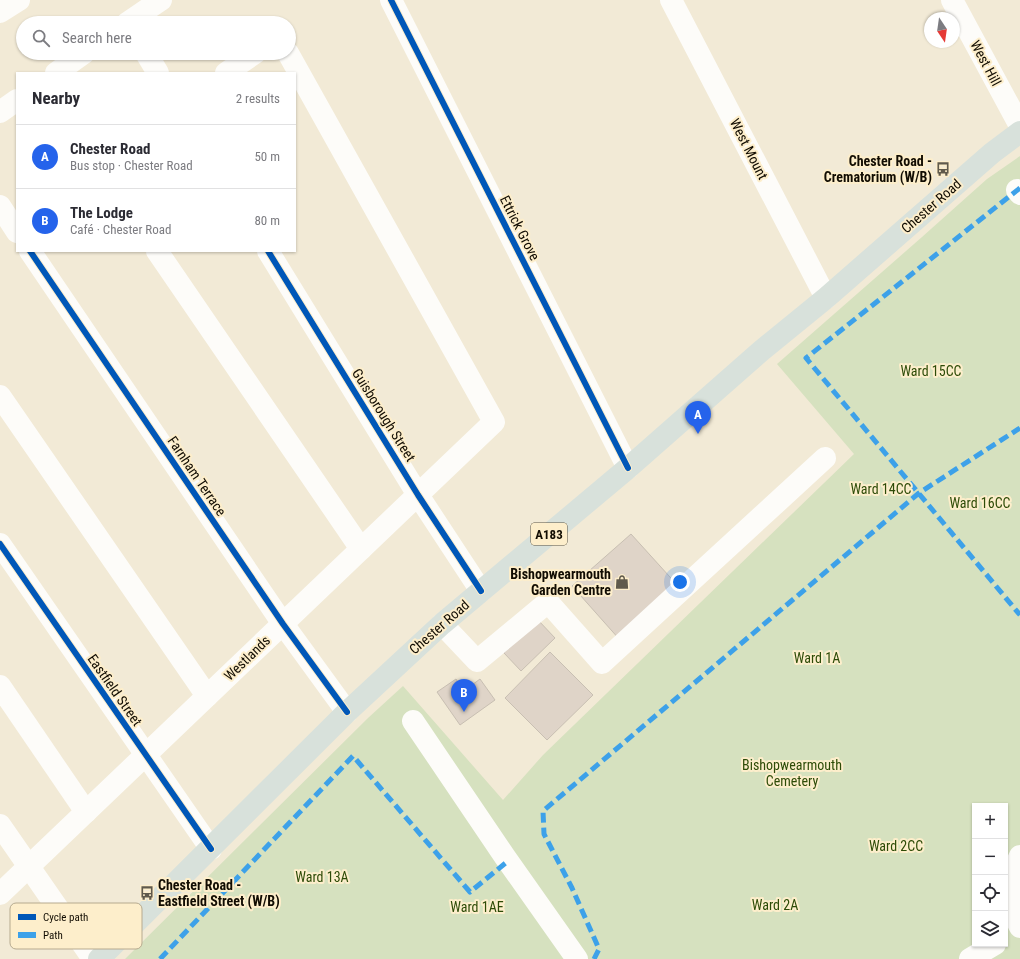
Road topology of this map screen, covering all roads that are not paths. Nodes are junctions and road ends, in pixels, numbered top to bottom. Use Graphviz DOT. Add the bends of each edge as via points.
graph roads {
  1 [pos="19,0"];
  2 [pos="161,0"];
  3 [pos="391,0"];
  4 [pos="671,0"];
  5 [pos="952,0"];
  6 [pos="0,12"];
  7 [pos="138,16"];
  8 [pos="74,60"];
  9 [pos="150,60"];
  10 [pos="245,60"];
  11 [pos="292,60"];
  12 [pos="57,72"];
  13 [pos="157,72"];
  14 [pos="227,72"];
  15 [pos="16,101"];
  16 [pos="0,112"];
  17 [pos="1020,126"];
  18 [pos="1020,132"];
  19 [pos="31,252"];
  20 [pos="158,252"];
  21 [pos="269,252"];
  22 [pos="826,298"];
  23 [pos="0,396"];
  24 [pos="825,458"];
  25 [pos="628,468"];
  26 [pos="418,494"];
  27 [pos="0,544"];
  28 [pos="361,549"];
  29 [pos="481,591"];
  30 [pos="283,624"];
  31 [pos="442,624"];
  32 [pos="0,686"];
  33 [pos="207,696"];
  34 [pos="347,712"];
  35 [pos="413,721"];
  36 [pos="146,755"];
  37 [pos="86,812"];
  38 [pos="0,825"];
  39 [pos="211,849"];
  40 [pos="1020,856"];
  41 [pos="28,867"];
  42 [pos="0,894"];
  43 [pos="53,903"];
  44 [pos="142,917"];
  45 [pos="1020,927"];
  46 [pos="1020,932"];
  47 [pos="1008,938"];
  48 [pos="991,947"];
  49 [pos="86,949"];
  50 [pos="109,949"];
  51 [pos="93,959"];
  52 [pos="99,959"];
  53 [pos="576,959"];
  54 [pos="970,959"];
  1 -- 6 [label="street"];
  2 -- 7 [label="street"];
  3 -- 25 [label="street, Ettrick Grove"];
  4 -- 22 [label="street, West Mount"];
  5 -- 17 [label="street, West Hill"];
  8 -- 12 [label="street"];
  9 -- 13 [label="street"];
  10 -- 14 [label="street"];
  11 -- 26 [label="street, Westlands" via="494,422"];
  15 -- 16 [label="street"];
  18 -- 22 [label="main road, Chester Road / A183" via="992,153"];
  19 -- 30 [label="street, Farnham Terrace"];
  20 -- 28 [label="street"];
  21 -- 26 [label="street, Guisborough Street"];
  22 -- 25 [label="main road, Chester Road / A183" via="761,350"];
  23 -- 33 [label="street"];
  24 -- 31 [label="street" via="602,663 548,602 477,661"];
  25 -- 29 [label="main road, Chester Road / A183"];
  26 -- 28 [label="street, Westlands"];
  26 -- 29 [label="street, Guisborough Street"];
  27 -- 36 [label="street, Eastfield Street"];
  28 -- 30 [label="street, Westlands"];
  29 -- 31 [label="main road, Chester Road / A183"];
  30 -- 33 [label="street, Westlands"];
  30 -- 34 [label="street, Farnham Terrace"];
  31 -- 34 [label="main road, Chester Road / A183"];
  32 -- 37 [label="street"];
  33 -- 36 [label="street, Westlands"];
  34 -- 39 [label="main road, Chester Road / A183"];
  35 -- 53 [label="street"];
  36 -- 37 [label="street, Westlands"];
  36 -- 39 [label="street, Eastfield Street"];
  37 -- 41 [label="street, Westlands"];
  38 -- 41 [label="street"];
  39 -- 44 [label="main road, Chester Road / A183"];
  40 -- 45 [label="street" via="1011,875 1008,894 1012,913"];
  41 -- 42 [label="street, Westlands"];
  41 -- 43 [label="street"];
  46 -- 47 [label="street"];
  48 -- 54 [label="street"];
  49 -- 51 [label="street"];
  50 -- 52 [label="main road, Chester Road / A183"];
}
